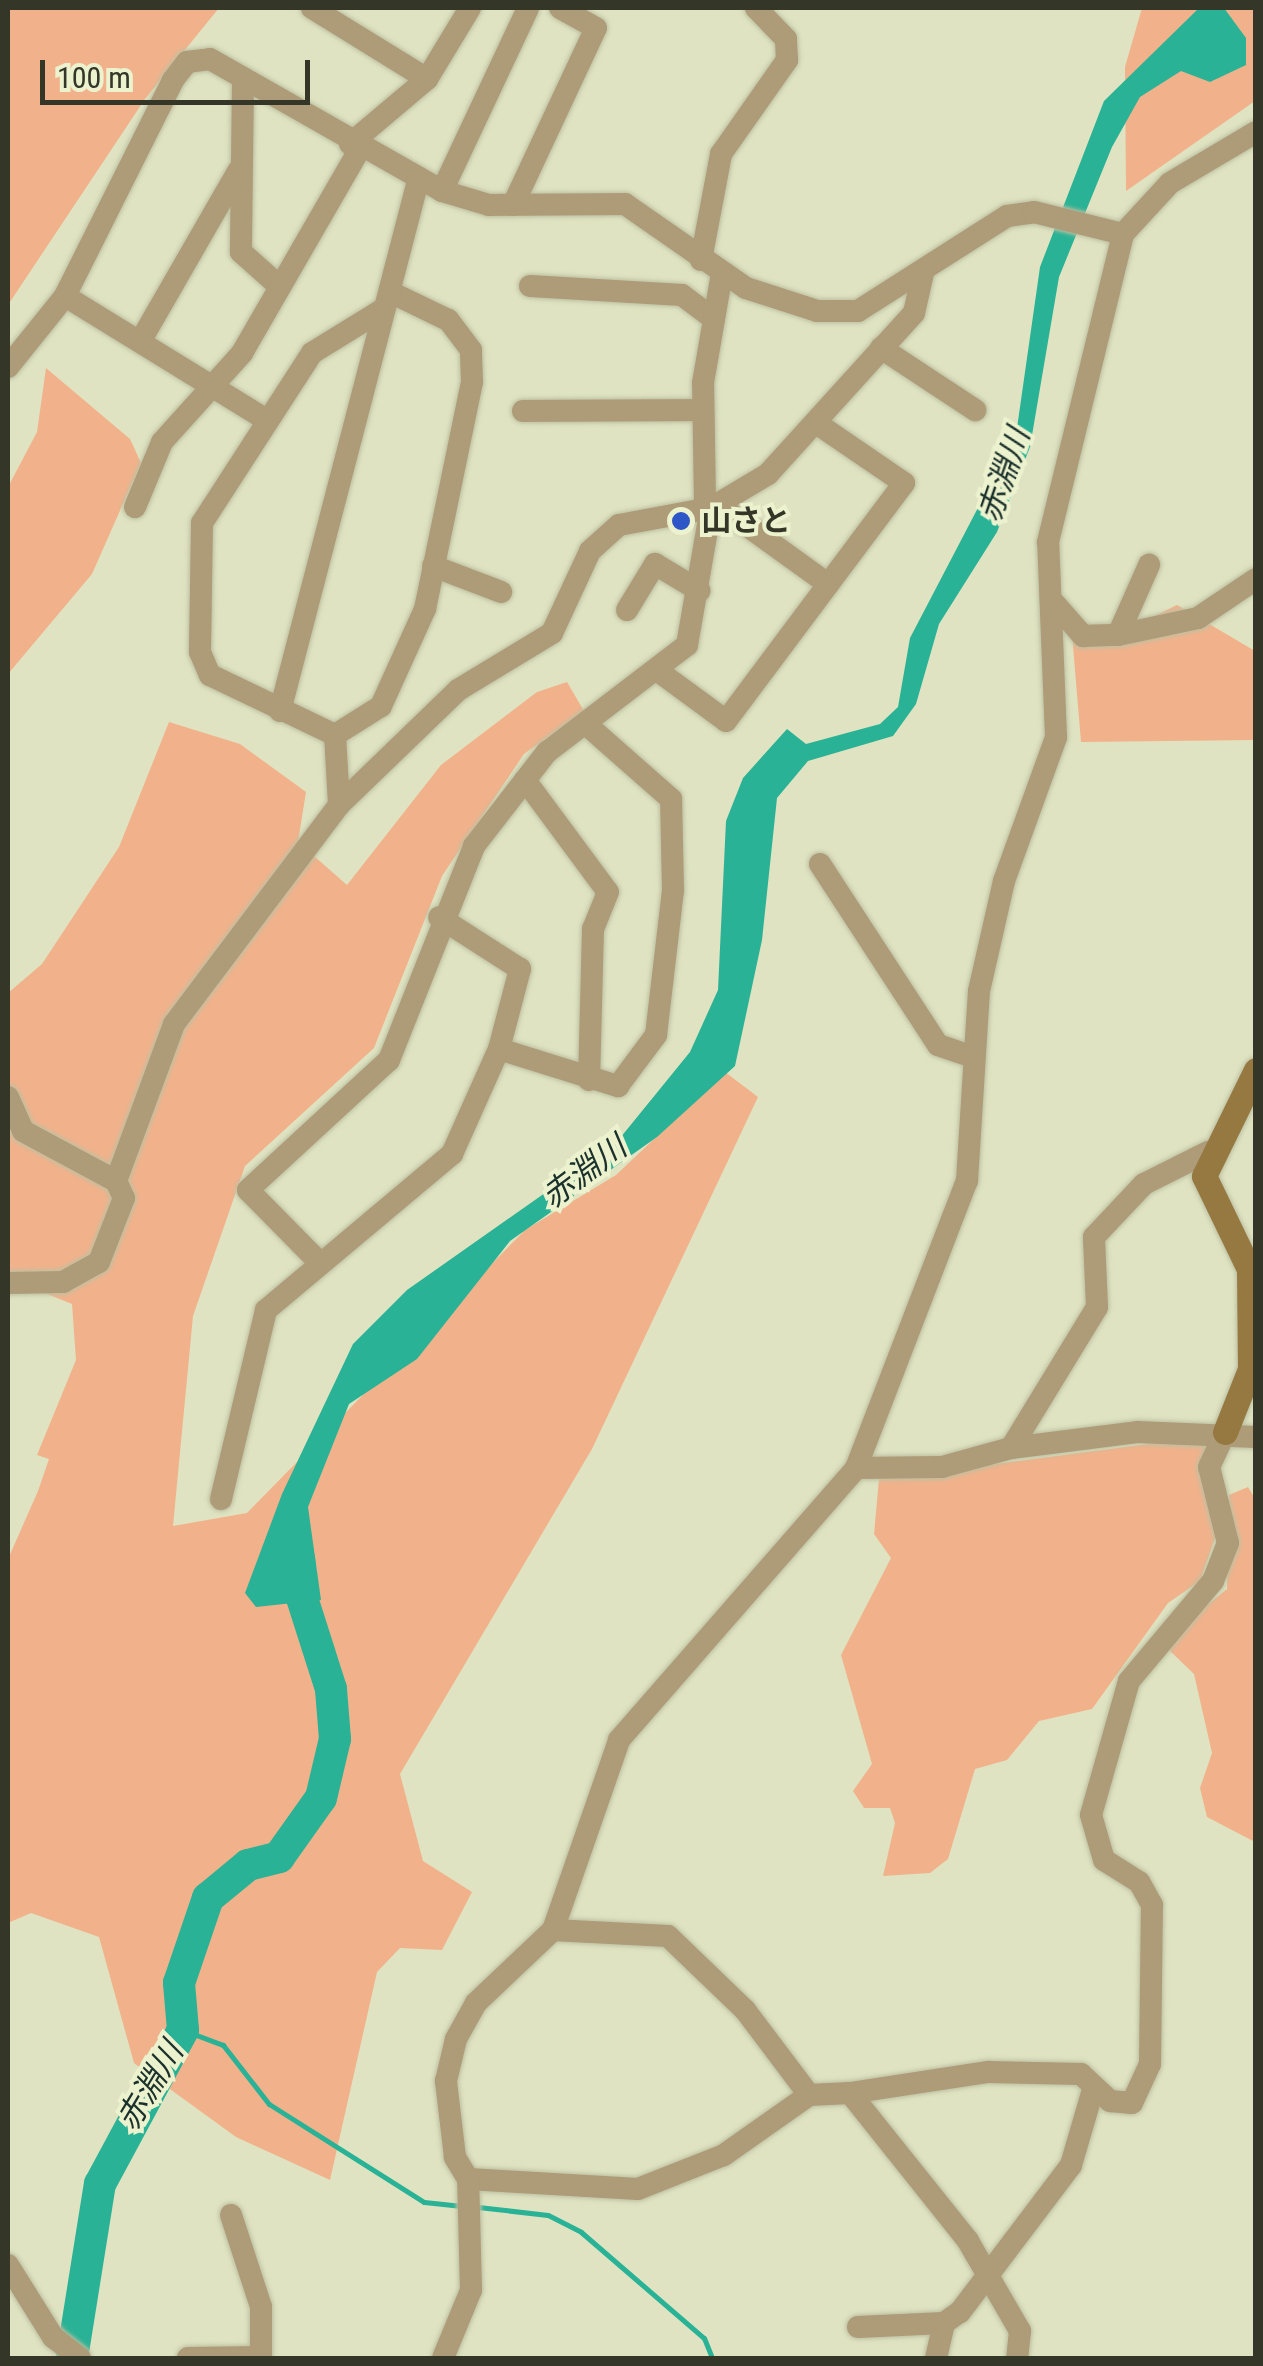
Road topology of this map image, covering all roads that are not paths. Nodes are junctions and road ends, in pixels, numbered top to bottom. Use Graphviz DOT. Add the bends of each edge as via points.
graph roads {
  1 [pos="312,8"];
  2 [pos="470,8"];
  3 [pos="528,8"];
  4 [pos="560,8"];
  5 [pos="756,8"];
  6 [pos="427,79"];
  7 [pos="242,81"];
  8 [pos="1256,132"];
  9 [pos="355,146"];
  10 [pos="238,171"];
  11 [pos="418,181"];
  12 [pos="442,191"];
  13 [pos="513,205"];
  14 [pos="1123,234"];
  15 [pos="701,260"];
  16 [pos="722,273"];
  17 [pos="922,274"];
  18 [pos="279,286"];
  19 [pos="530,286"];
  20 [pos="65,296"];
  21 [pos="386,301"];
  22 [pos="714,319"];
  23 [pos="141,340"];
  24 [pos="881,348"];
  25 [pos="8,368"];
  26 [pos="208,382"];
  27 [pos="702,410"];
  28 [pos="974,410"];
  29 [pos="523,411"];
  30 [pos="268,421"];
  31 [pos="816,423"];
  32 [pos="711,505"];
  33 [pos="135,506"];
  34 [pos="1148,565"];
  35 [pos="434,566"];
  36 [pos="1256,579"];
  37 [pos="828,584"];
  38 [pos="700,591"];
  39 [pos="500,592"];
  40 [pos="1055,604"];
  41 [pos="628,610"];
  42 [pos="1118,634"];
  43 [pos="658,671"];
  44 [pos="280,711"];
  45 [pos="587,725"];
  46 [pos="335,735"];
  47 [pos="526,780"];
  48 [pos="339,804"];
  49 [pos="820,864"];
  50 [pos="439,917"];
  51 [pos="499,1049"];
  52 [pos="972,1056"];
  53 [pos="1256,1070"];
  54 [pos="588,1080"];
  55 [pos="8,1097"];
  56 [pos="1208,1152"];
  57 [pos="116,1181"];
  58 [pos="317,1260"];
  59 [pos="8,1283"];
  60 [pos="1226,1432"];
  61 [pos="1256,1437"];
  62 [pos="1011,1448"];
  63 [pos="856,1468"];
  64 [pos="221,1500"];
  65 [pos="552,1930"];
  66 [pos="1093,2090"];
  67 [pos="850,2093"];
  68 [pos="809,2095"];
  69 [pos="469,2184"];
  70 [pos="231,2215"];
  71 [pos="8,2265"];
  72 [pos="986,2274"];
  73 [pos="944,2323"];
  74 [pos="858,2327"];
  75 [pos="80,2358"];
  76 [pos="188,2358"];
  77 [pos="261,2358"];
  78 [pos="443,2358"];
  79 [pos="936,2358"];
  80 [pos="1016,2358"];
  1 -- 6 [label="street"];
  2 -- 6 [label="street"];
  3 -- 12 [label="street"];
  4 -- 13 [label="street" via="596,28"];
  5 -- 15 [label="street" via="786,39 787,60 720,154"];
  6 -- 9 [label="street"];
  7 -- 9 [label="street"];
  7 -- 10 [label="street"];
  7 -- 20 [label="street" via="210,59 187,62"];
  8 -- 14 [label="street" via="1170,183"];
  9 -- 11 [label="street"];
  9 -- 18 [label="street"];
  10 -- 18 [label="street" via="240,252"];
  10 -- 23 [label="street"];
  11 -- 12 [label="street"];
  11 -- 21 [label="street"];
  12 -- 13 [label="street"];
  13 -- 15 [label="street" via="625,204"];
  14 -- 17 [label="street" via="1034,212 982,226"];
  14 -- 40 [label="street" via="1048,542"];
  15 -- 16 [label="street"];
  16 -- 17 [label="street" via="817,311 858,311"];
  16 -- 22 [label="street"];
  17 -- 24 [label="street" via="914,313"];
  18 -- 26 [label="street" via="242,353"];
  19 -- 22 [label="street" via="682,295"];
  20 -- 23 [label="street"];
  20 -- 25 [label="street"];
  21 -- 30 [label="street" via="312,353"];
  21 -- 35 [label="street" via="448,320 470,350 472,382"];
  21 -- 44 [label="street"];
  22 -- 27 [label="street"];
  23 -- 26 [label="street"];
  24 -- 28 [label="street"];
  24 -- 31 [label="street"];
  26 -- 30 [label="street"];
  26 -- 33 [label="street" via="162,442"];
  27 -- 29 [label="street"];
  27 -- 32 [label="street"];
  30 -- 44 [label="street" via="202,523 200,652 228,690"];
  31 -- 32 [label="street" via="768,474"];
  31 -- 37 [label="street" via="904,482"];
  32 -- 37 [label="street"];
  32 -- 38 [label="street"];
  32 -- 48 [label="street" via="618,525 590,551 552,633 458,690"];
  34 -- 42 [label="street"];
  35 -- 39 [label="street"];
  35 -- 46 [label="street" via="381,706"];
  36 -- 42 [label="street" via="1198,618"];
  37 -- 43 [label="street" via="726,722"];
  38 -- 41 [label="street" via="655,564"];
  38 -- 43 [label="street" via="687,644"];
  40 -- 42 [label="street" via="1082,636"];
  40 -- 52 [label="street" via="1056,737 1004,880"];
  43 -- 45 [label="street"];
  44 -- 46 [label="street"];
  45 -- 47 [label="street"];
  45 -- 54 [label="street" via="671,799 673,890 656,1035 618,1086"];
  46 -- 48 [label="street"];
  47 -- 50 [label="street" via="474,846"];
  47 -- 54 [label="street" via="608,892 593,929"];
  48 -- 57 [label="street" via="174,1024"];
  49 -- 52 [label="street" via="938,1046"];
  50 -- 51 [label="street" via="520,969"];
  50 -- 58 [label="street" via="389,1060 248,1190"];
  51 -- 54 [label="street"];
  51 -- 58 [label="street" via="452,1154"];
  52 -- 63 [label="street" via="968,1180"];
  53 -- 56 [label="street"];
  55 -- 57 [label="street" via="23,1132"];
  56 -- 60 [label="street" via="1209,1198 1249,1269 1250,1369"];
  56 -- 62 [label="street" via="1144,1184 1094,1238 1096,1307"];
  57 -- 59 [label="street" via="124,1198 99,1262 62,1282"];
  58 -- 64 [label="street" via="256,1330"];
  60 -- 61 [label="street"];
  60 -- 62 [label="street"];
  60 -- 66 [label="street" via="1209,1467 1228,1543 1213,1581 1128,1680 1091,1815 1104,1860 1140,1882 1152,1905 1154,1952 1150,2064 1132,2104"];
  62 -- 63 [label="street" via="942,1467"];
  63 -- 65 [label="street" via="618,1740"];
  65 -- 68 [label="street" via="668,1936 745,2010"];
  65 -- 69 [label="street" via="476,2003 456,2039 446,2081 455,2157"];
  66 -- 67 [label="street" via="1081,2074 988,2072"];
  66 -- 72 [label="street" via="1071,2165"];
  67 -- 68 [label="street"];
  67 -- 72 [label="street"];
  68 -- 69 [label="street" via="724,2155 638,2189"];
  69 -- 78 [label="street" via="472,2290"];
  70 -- 77 [label="street" via="262,2307"];
  71 -- 75 [label="street" via="53,2336"];
  72 -- 73 [label="street"];
  72 -- 80 [label="street" via="1020,2331"];
  73 -- 74 [label="street"];
  73 -- 79 [label="street"];
  76 -- 77 [label="street"];
}
